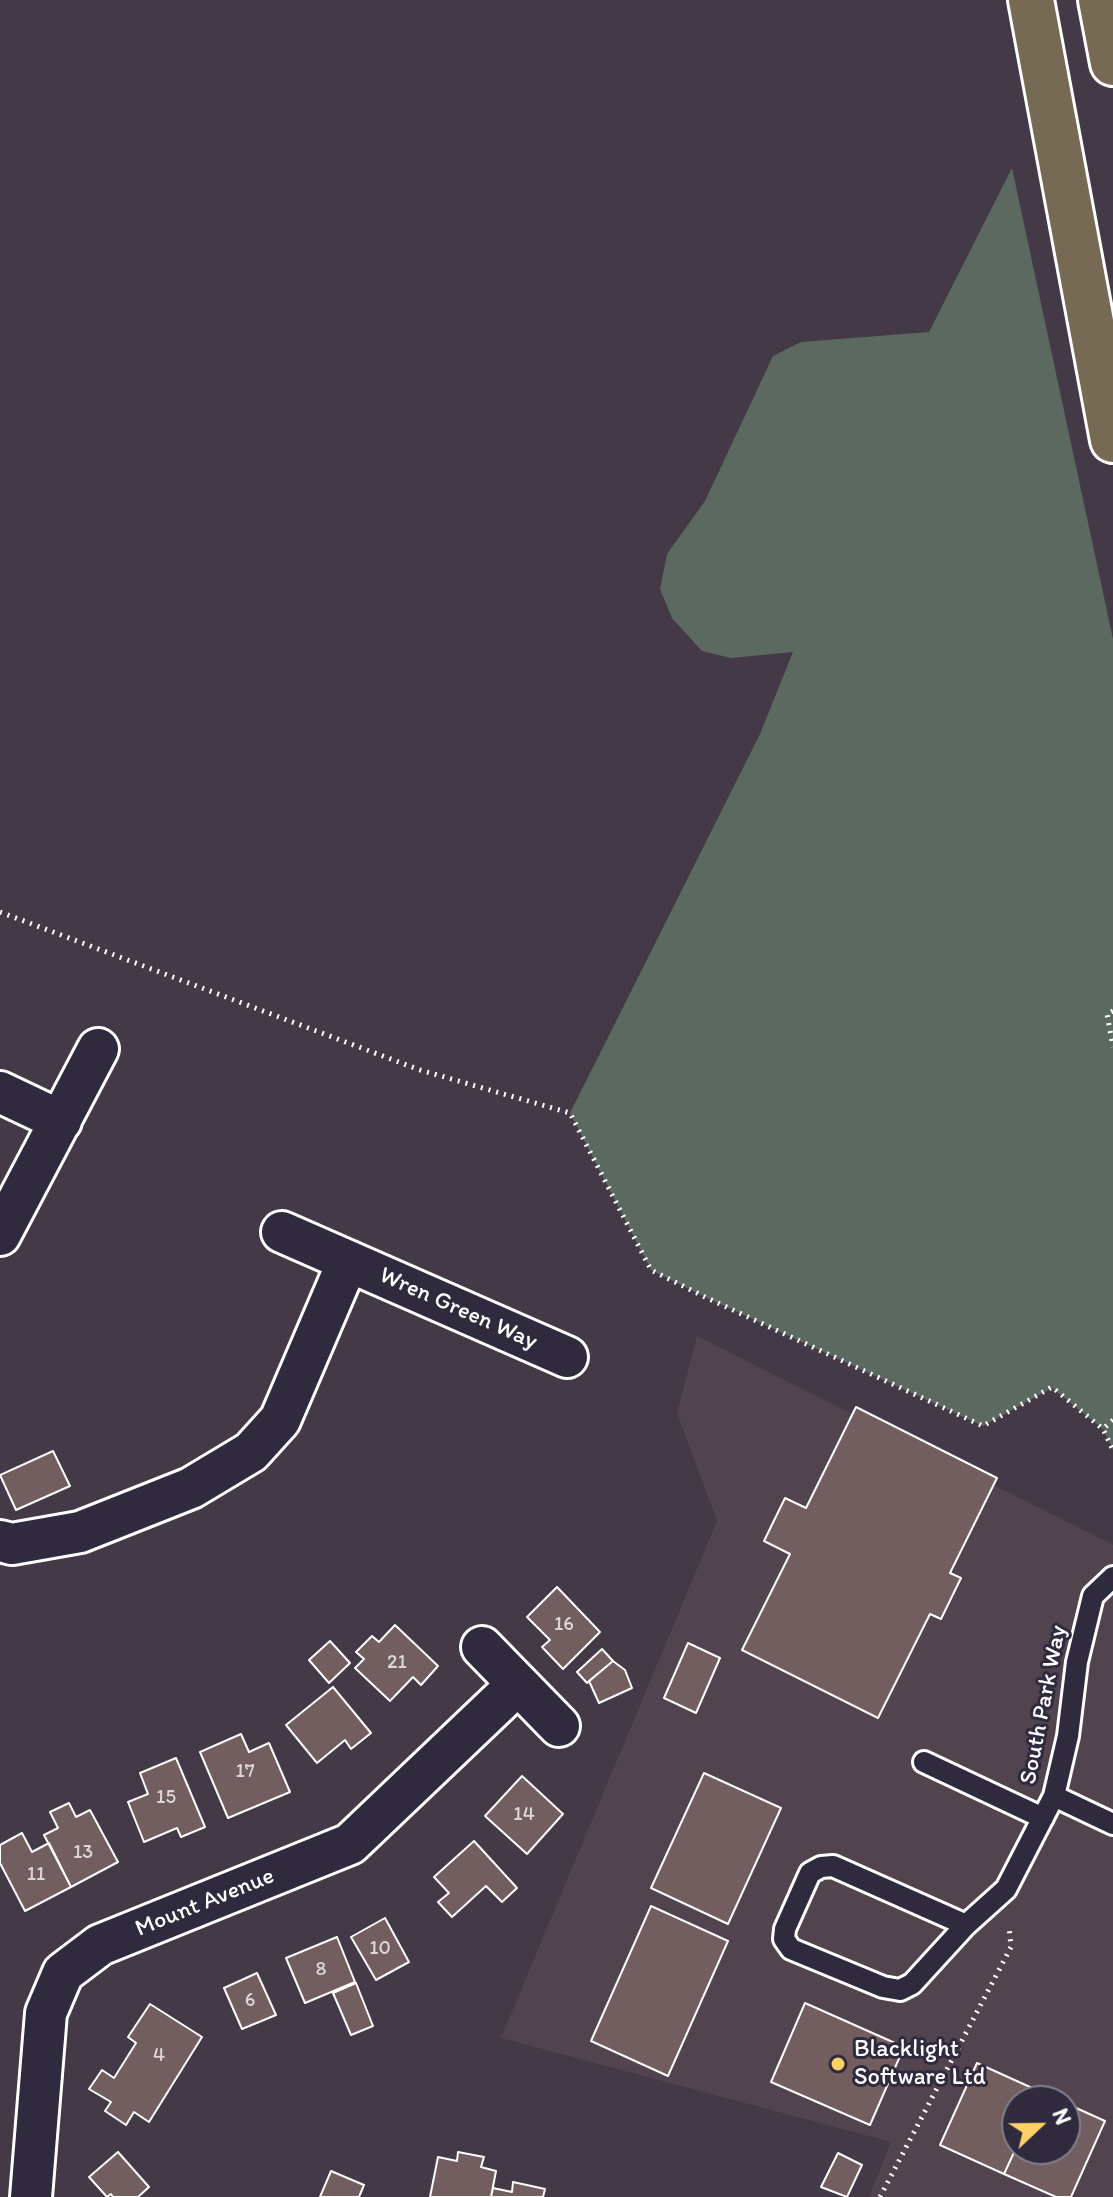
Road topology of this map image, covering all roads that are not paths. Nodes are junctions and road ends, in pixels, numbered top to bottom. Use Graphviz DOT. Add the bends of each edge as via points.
graph roads {
  1 [pos="1031,0"];
  2 [pos="1101,0"];
  3 [pos="1113,63"];
  4 [pos="1113,440"];
  5 [pos="98,1049"];
  6 [pos="0,1092"];
  7 [pos="61,1121"];
  8 [pos="282,1232"];
  9 [pos="0,1235"];
  10 [pos="348,1261"];
  11 [pos="567,1357"];
  12 [pos="0,1541"];
  13 [pos="1113,1577"];
  14 [pos="482,1647"];
  15 [pos="518,1684"];
  16 [pos="559,1726"];
  17 [pos="924,1762"];
  18 [pos="1054,1796"];
  19 [pos="1043,1818"];
  20 [pos="1113,1824"];
  21 [pos="966,1925"];
  22 [pos="31,2197"];
  1 -- 4 [label="highway"];
  2 -- 3 [label="highway"];
  5 -- 7 [label="street"];
  6 -- 7 [label="street"];
  7 -- 9 [label="street"];
  8 -- 10 [label="street, Wren Green Way"];
  10 -- 11 [label="street, Wren Green Way"];
  10 -- 12 [label="street, Wren Green Way" via="280,1420 251,1452 191,1488 80,1532 12,1544"];
  13 -- 18 [label="lane, South Park Way" via="1093,1596"];
  14 -- 15 [label="street"];
  15 -- 16 [label="street"];
  15 -- 22 [label="street, Mount Avenue" via="350,1844 100,1945 63,1973 46,2013"];
  17 -- 19 [label="lane"];
  18 -- 19 [label="lane, South Park Way"];
  18 -- 20 [label="lane"];
  19 -- 21 [label="lane, South Park Way" via="1006,1889"];
  21 -- 21 [label="lane" via="912,1984 900,1990 791,1949 784,1939 810,1873 833,1866"];
}
